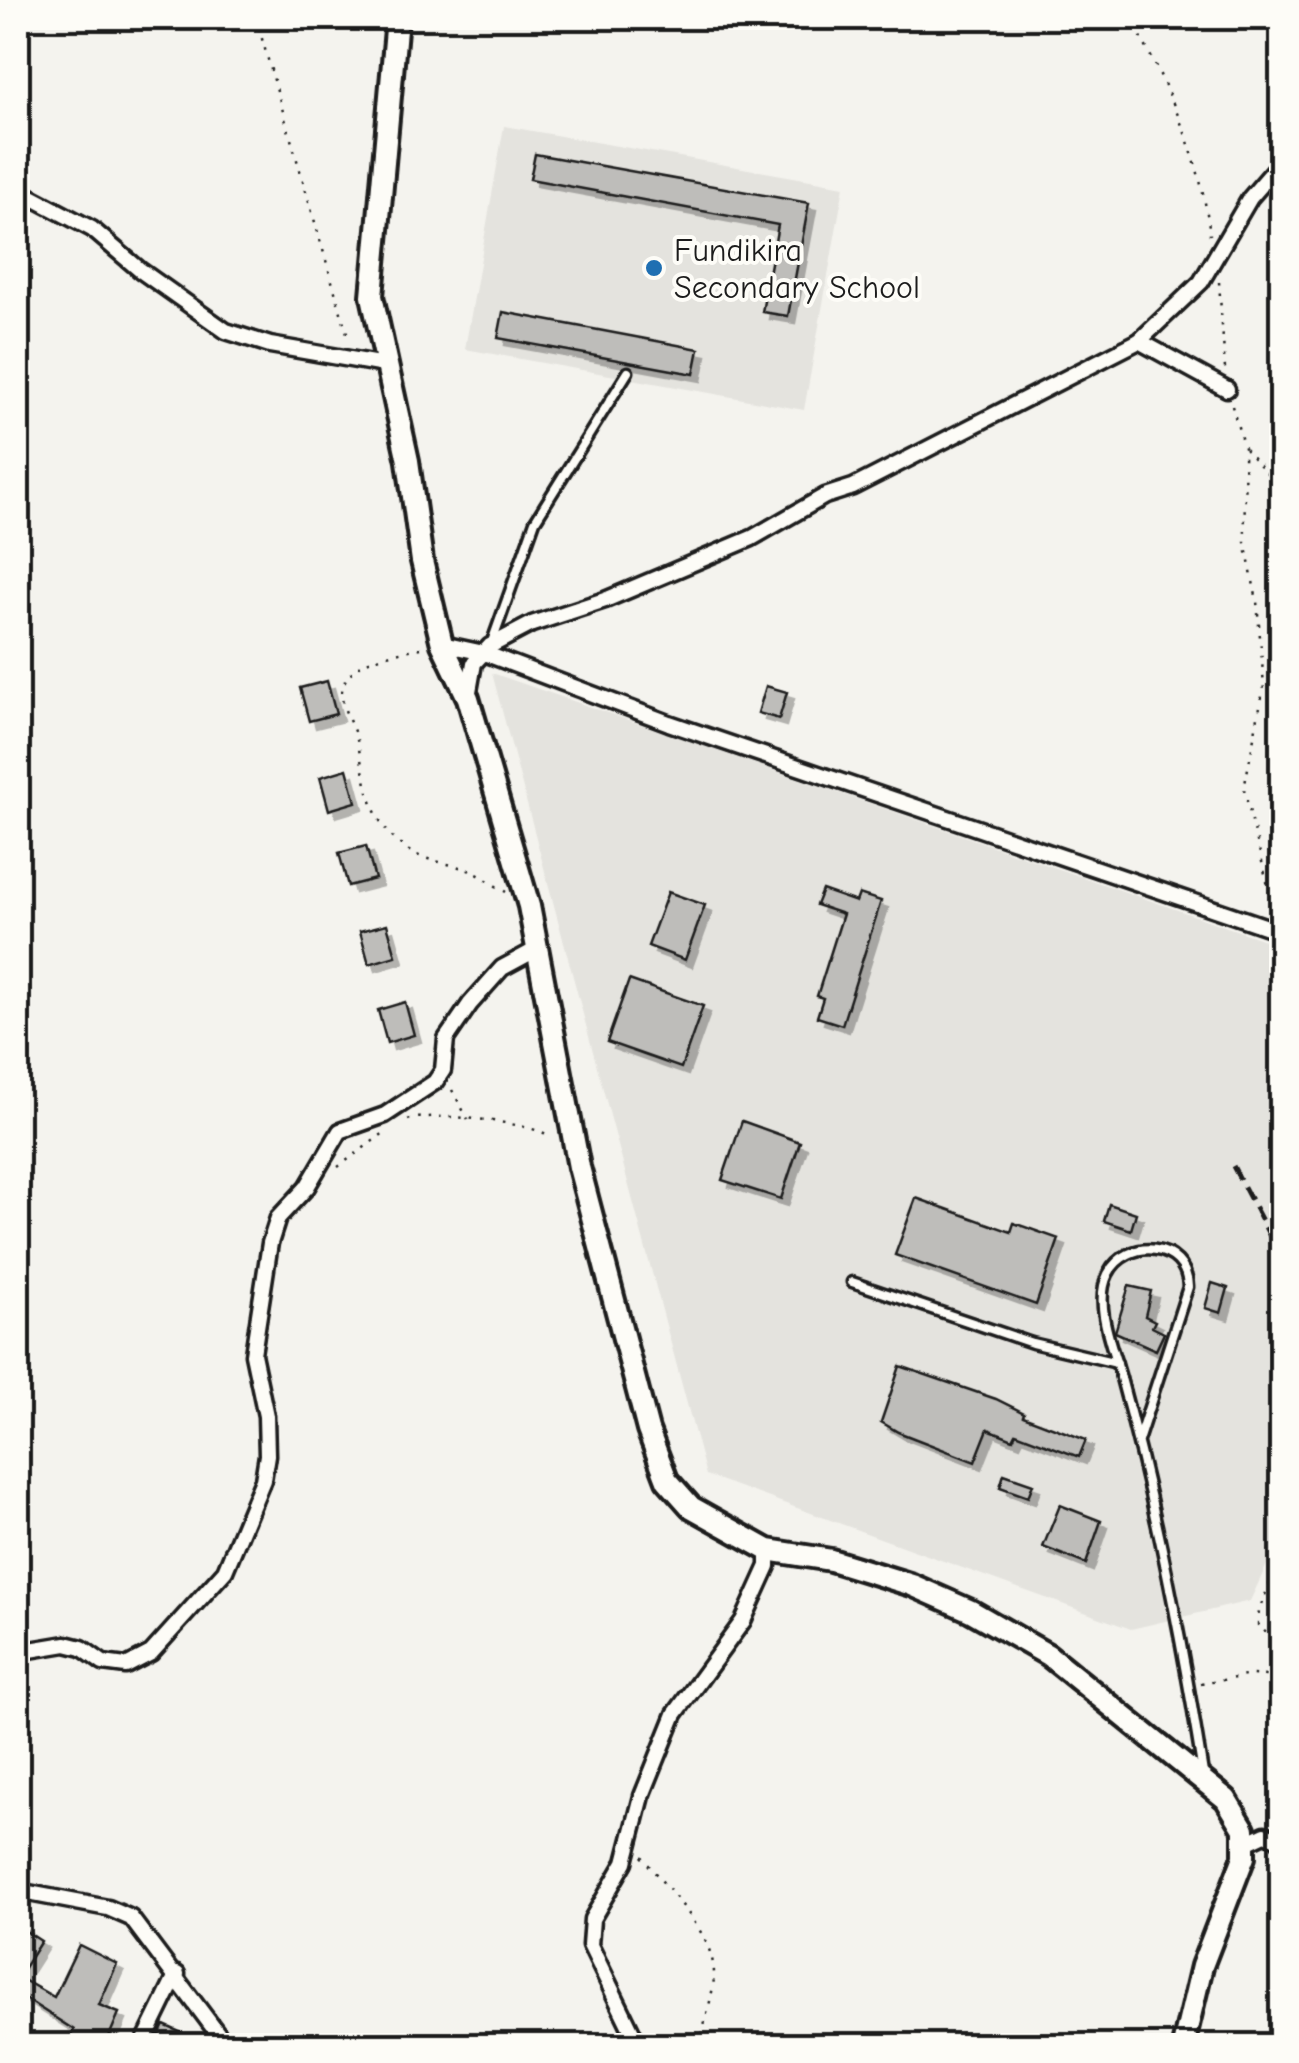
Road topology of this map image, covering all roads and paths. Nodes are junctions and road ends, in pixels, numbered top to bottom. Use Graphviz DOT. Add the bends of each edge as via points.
graph roads {
  1 [pos="256,18"];
  2 [pos="398,18"];
  3 [pos="1131,18"];
  4 [pos="1282,161"];
  5 [pos="18,190"];
  6 [pos="1214,264"];
  7 [pos="1139,341"];
  8 [pos="355,361"];
  9 [pos="390,366"];
  10 [pos="628,372"];
  11 [pos="1227,389"];
  12 [pos="1244,448"];
  13 [pos="1282,489"];
  14 [pos="442,644"];
  15 [pos="487,649"];
  16 [pos="468,698"];
  17 [pos="529,906"];
  18 [pos="1281,932"];
  19 [pos="539,948"];
  20 [pos="443,1070"];
  21 [pos="469,1121"];
  22 [pos="402,1122"];
  23 [pos="390,1127"];
  24 [pos="556,1140"];
  25 [pos="308,1186"];
  26 [pos="852,1282"];
  27 [pos="1117,1363"];
  28 [pos="1138,1441"];
  29 [pos="768,1550"];
  30 [pos="1282,1554"];
  31 [pos="1282,1648"];
  32 [pos="18,1652"];
  33 [pos="1282,1677"];
  34 [pos="1189,1687"];
  35 [pos="1204,1777"];
  36 [pos="1282,1822"];
  37 [pos="1256,1838"];
  38 [pos="1282,1840"];
  39 [pos="633,1842"];
  40 [pos="19,1894"];
  41 [pos="177,1974"];
  42 [pos="526,2040"];
  43 [pos="142,2046"];
  44 [pos="228,2046"];
  45 [pos="523,2046"];
  46 [pos="640,2046"];
  47 [pos="700,2046"];
  48 [pos="1183,2046"];
  1 -- 8 [label="path"];
  2 -- 9 [label="street" via="372,296"];
  3 -- 6 [label="path" via="1184,122 1200,173"];
  4 -- 6 [label="street" via="1250,198"];
  5 -- 8 [label="street" via="92,229 226,331"];
  6 -- 7 [label="street"];
  6 -- 11 [label="path"];
  7 -- 11 [label="street"];
  7 -- 15 [label="street" via="752,538 532,624"];
  8 -- 9 [label="street"];
  9 -- 14 [label="street"];
  10 -- 15 [label="lane" via="536,521"];
  11 -- 12 [label="path"];
  12 -- 13 [label="path"];
  12 -- 18 [label="path" via="1246,542 1264,686 1244,789"];
  14 -- 15 [label="street"];
  14 -- 16 [label="street"];
  14 -- 17 [label="path" via="392,654 348,675 344,712 370,802 389,833 417,857 473,872"];
  15 -- 16 [label="street" via="474,663"];
  15 -- 18 [label="street" via="687,729"];
  16 -- 17 [label="street"];
  17 -- 19 [label="street"];
  19 -- 20 [label="street" via="502,968 470,1004 446,1039"];
  19 -- 29 [label="street" via="578,1168 667,1480 691,1507"];
  20 -- 21 [label="path"];
  20 -- 25 [label="street" via="385,1115 340,1130"];
  21 -- 22 [label="path"];
  21 -- 24 [label="path" via="536,1128"];
  23 -- 25 [label="path"];
  25 -- 32 [label="street" via="278,1218 270,1243 253,1354 267,1454 263,1480 224,1571 151,1653 126,1666 103,1663 66,1644"];
  26 -- 27 [label="lane" via="1032,1343"];
  27 -- 28 [label="lane"];
  27 -- 28 [label="lane" via="1104,1313 1109,1271 1126,1254 1166,1252 1185,1268 1188,1288"];
  28 -- 34 [label="lane"];
  29 -- 35 [label="street" via="912,1584 971,1611 1048,1655"];
  29 -- 39 [label="street" via="743,1620 676,1714 642,1796"];
  30 -- 31 [label="path" via="1258,1625"];
  33 -- 34 [label="path" via="1251,1675"];
  34 -- 35 [label="lane"];
  35 -- 37 [label="street"];
  36 -- 37 [label="street"];
  37 -- 38 [label="street"];
  37 -- 48 [label="street" via="1202,1966"];
  39 -- 46 [label="street" via="589,1934"];
  39 -- 47 [label="path" via="713,1958"];
  40 -- 41 [label="street" via="131,1918"];
  41 -- 43 [label="street"];
  41 -- 44 [label="street"];
  42 -- 45 [label="path"];
}
